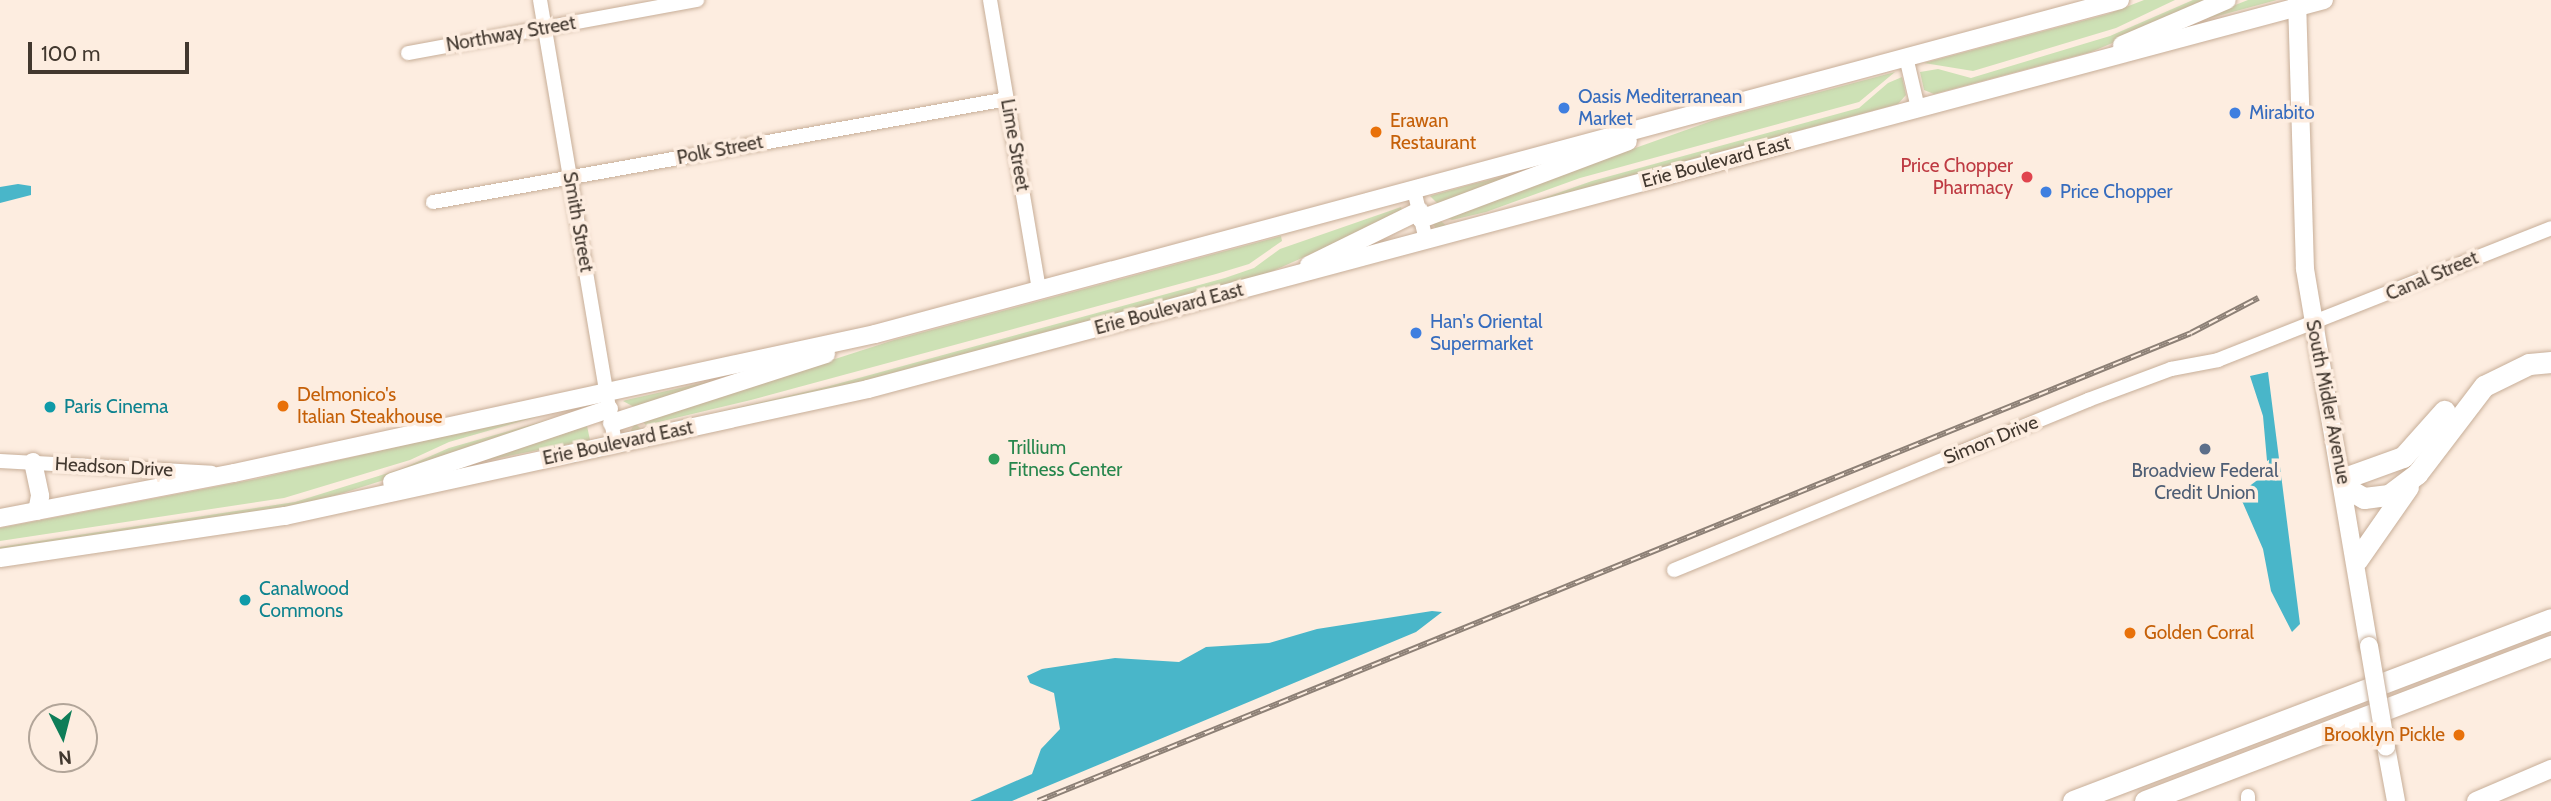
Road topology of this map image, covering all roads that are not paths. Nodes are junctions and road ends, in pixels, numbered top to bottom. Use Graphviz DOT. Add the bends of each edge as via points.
graph roads {
  1 [pos="540,0"];
  2 [pos="697,0"];
  3 [pos="990,0"];
  4 [pos="2120,0"];
  5 [pos="2227,0"];
  6 [pos="2324,0"];
  7 [pos="2297,4"];
  8 [pos="545,27"];
  9 [pos="408,53"];
  10 [pos="1906,57"];
  11 [pos="2077,65"];
  12 [pos="1007,99"];
  13 [pos="1918,108"];
  14 [pos="1679,119"];
  15 [pos="570,178"];
  16 [pos="1414,190"];
  17 [pos="433,202"];
  18 [pos="1420,215"];
  19 [pos="2551,228"];
  20 [pos="1426,240"];
  21 [pos="1288,277"];
  22 [pos="1040,290"];
  23 [pos="2313,324"];
  24 [pos="875,334"];
  25 [pos="2551,349"];
  26 [pos="2551,362"];
  27 [pos="609,409"];
  28 [pos="615,443"];
  29 [pos="0,460"];
  30 [pos="33,462"];
  31 [pos="227,474"];
  32 [pos="2417,474"];
  33 [pos="2343,483"];
  34 [pos="309,509"];
  35 [pos="37,511"];
  36 [pos="0,518"];
  37 [pos="0,558"];
  38 [pos="2357,560"];
  39 [pos="1674,570"];
  40 [pos="2551,608"];
  41 [pos="2551,619"];
  42 [pos="2511,634"];
  43 [pos="2551,646"];
  44 [pos="2551,769"];
  45 [pos="2073,801"];
  46 [pos="2145,801"];
  47 [pos="2396,801"];
  48 [pos="2476,801"];
  1 -- 8 [label="street, Smith Street"];
  2 -- 8 [label="street, Northway Street"];
  3 -- 12 [label="street, Lime Street"];
  4 -- 10 [label="main road"];
  5 -- 11 [label="main road"];
  6 -- 7 [label="main road, Erie Boulevard East"];
  7 -- 11 [label="main road, Erie Boulevard East"];
  7 -- 23 [label="main road, South Midler Avenue" via="2305,269"];
  8 -- 9 [label="street, Northway Street"];
  8 -- 15 [label="street, Smith Street"];
  10 -- 13 [label="street"];
  10 -- 14 [label="main road"];
  11 -- 13 [label="main road, Erie Boulevard East"];
  12 -- 15 [label="street, Polk Street"];
  12 -- 22 [label="street, Lime Street"];
  13 -- 20 [label="main road, Erie Boulevard East"];
  14 -- 16 [label="main road"];
  14 -- 18 [label="main road" via="1598,155"];
  15 -- 17 [label="street, Polk Street"];
  15 -- 27 [label="street, Smith Street"];
  16 -- 18 [label="street"];
  16 -- 22 [label="main road"];
  18 -- 20 [label="street"];
  18 -- 21 [label="main road"];
  19 -- 23 [label="street, Canal Street"];
  20 -- 21 [label="main road, Erie Boulevard East"];
  21 -- 28 [label="main road, Erie Boulevard East" via="868,389"];
  22 -- 24 [label="main road"];
  23 -- 33 [label="main road, South Midler Avenue"];
  23 -- 39 [label="street, Simon Drive" via="2218,360 2171,369 2088,400"];
  24 -- 27 [label="main road"];
  24 -- 27 [label="main road" via="789,370"];
  25 -- 33 [label="highway" via="2524,352 2482,371 2403,457"];
  26 -- 32 [label="highway" via="2529,364 2484,386"];
  27 -- 28 [label="street, Smith Street"];
  27 -- 31 [label="main road"];
  27 -- 34 [label="main road"];
  28 -- 34 [label="main road, Erie Boulevard East"];
  29 -- 30 [label="street, Headson Drive"];
  30 -- 31 [label="street, Headson Drive"];
  30 -- 35 [label="main road" via="40,496"];
  31 -- 35 [label="main road"];
  32 -- 33 [label="highway" via="2382,498 2364,498"];
  32 -- 38 [label="highway"];
  33 -- 38 [label="main road, South Midler Avenue"];
  34 -- 37 [label="main road, Erie Boulevard East" via="194,532"];
  35 -- 36 [label="main road"];
  38 -- 47 [label="main road, South Midler Avenue, bridge"];
  40 -- 42 [label="highway"];
  41 -- 42 [label="highway"];
  42 -- 45 [label="highway"];
  43 -- 46 [label="highway"];
  44 -- 48 [label="main road"];
}
